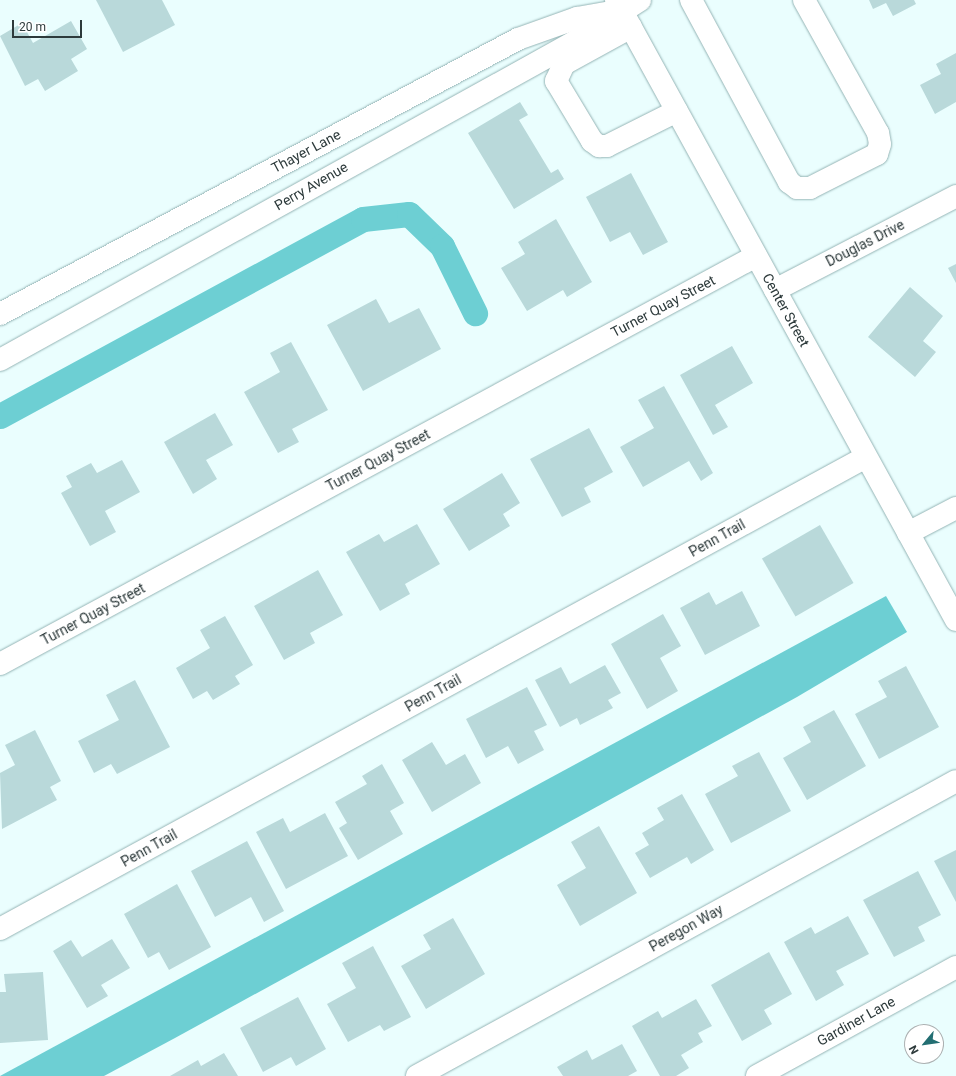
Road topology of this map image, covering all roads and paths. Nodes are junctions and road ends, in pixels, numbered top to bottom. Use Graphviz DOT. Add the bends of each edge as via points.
graph roads {
  1 [pos="640,0"];
  2 [pos="691,0"];
  3 [pos="804,0"];
  4 [pos="622,12"];
  5 [pos="677,111"];
  6 [pos="956,196"];
  7 [pos="756,256"];
  8 [pos="775,290"];
  9 [pos="0,314"];
  10 [pos="0,360"];
  11 [pos="866,457"];
  12 [pos="956,508"];
  13 [pos="908,533"];
  14 [pos="956,620"];
  15 [pos="0,664"];
  16 [pos="956,781"];
  17 [pos="0,929"];
  18 [pos="956,967"];
  19 [pos="417,1076"];
  20 [pos="757,1076"];
  1 -- 4 [label="street"];
  2 -- 3 [label="street" via="789,182 797,188 810,188 877,154 880,144 878,133"];
  4 -- 5 [label="street, Center Street"];
  4 -- 5 [label="street" via="564,64 556,81 592,142 599,146 607,146"];
  4 -- 9 [label="street, Thayer Lane" via="577,18 518,39"];
  4 -- 10 [label="street, Perry Avenue" via="576,41"];
  5 -- 7 [label="street, Center Street"];
  6 -- 8 [label="street, Douglas Drive"];
  7 -- 8 [label="street, Center Street"];
  7 -- 15 [label="street, Turner Quay Street"];
  8 -- 11 [label="street, Center Street"];
  11 -- 13 [label="street, Center Street"];
  11 -- 17 [label="street, Penn Trail"];
  12 -- 13 [label="street"];
  13 -- 14 [label="street, Center Street"];
  16 -- 19 [label="street, Peregon Way"];
  18 -- 20 [label="street, Gardiner Lane"];
}
